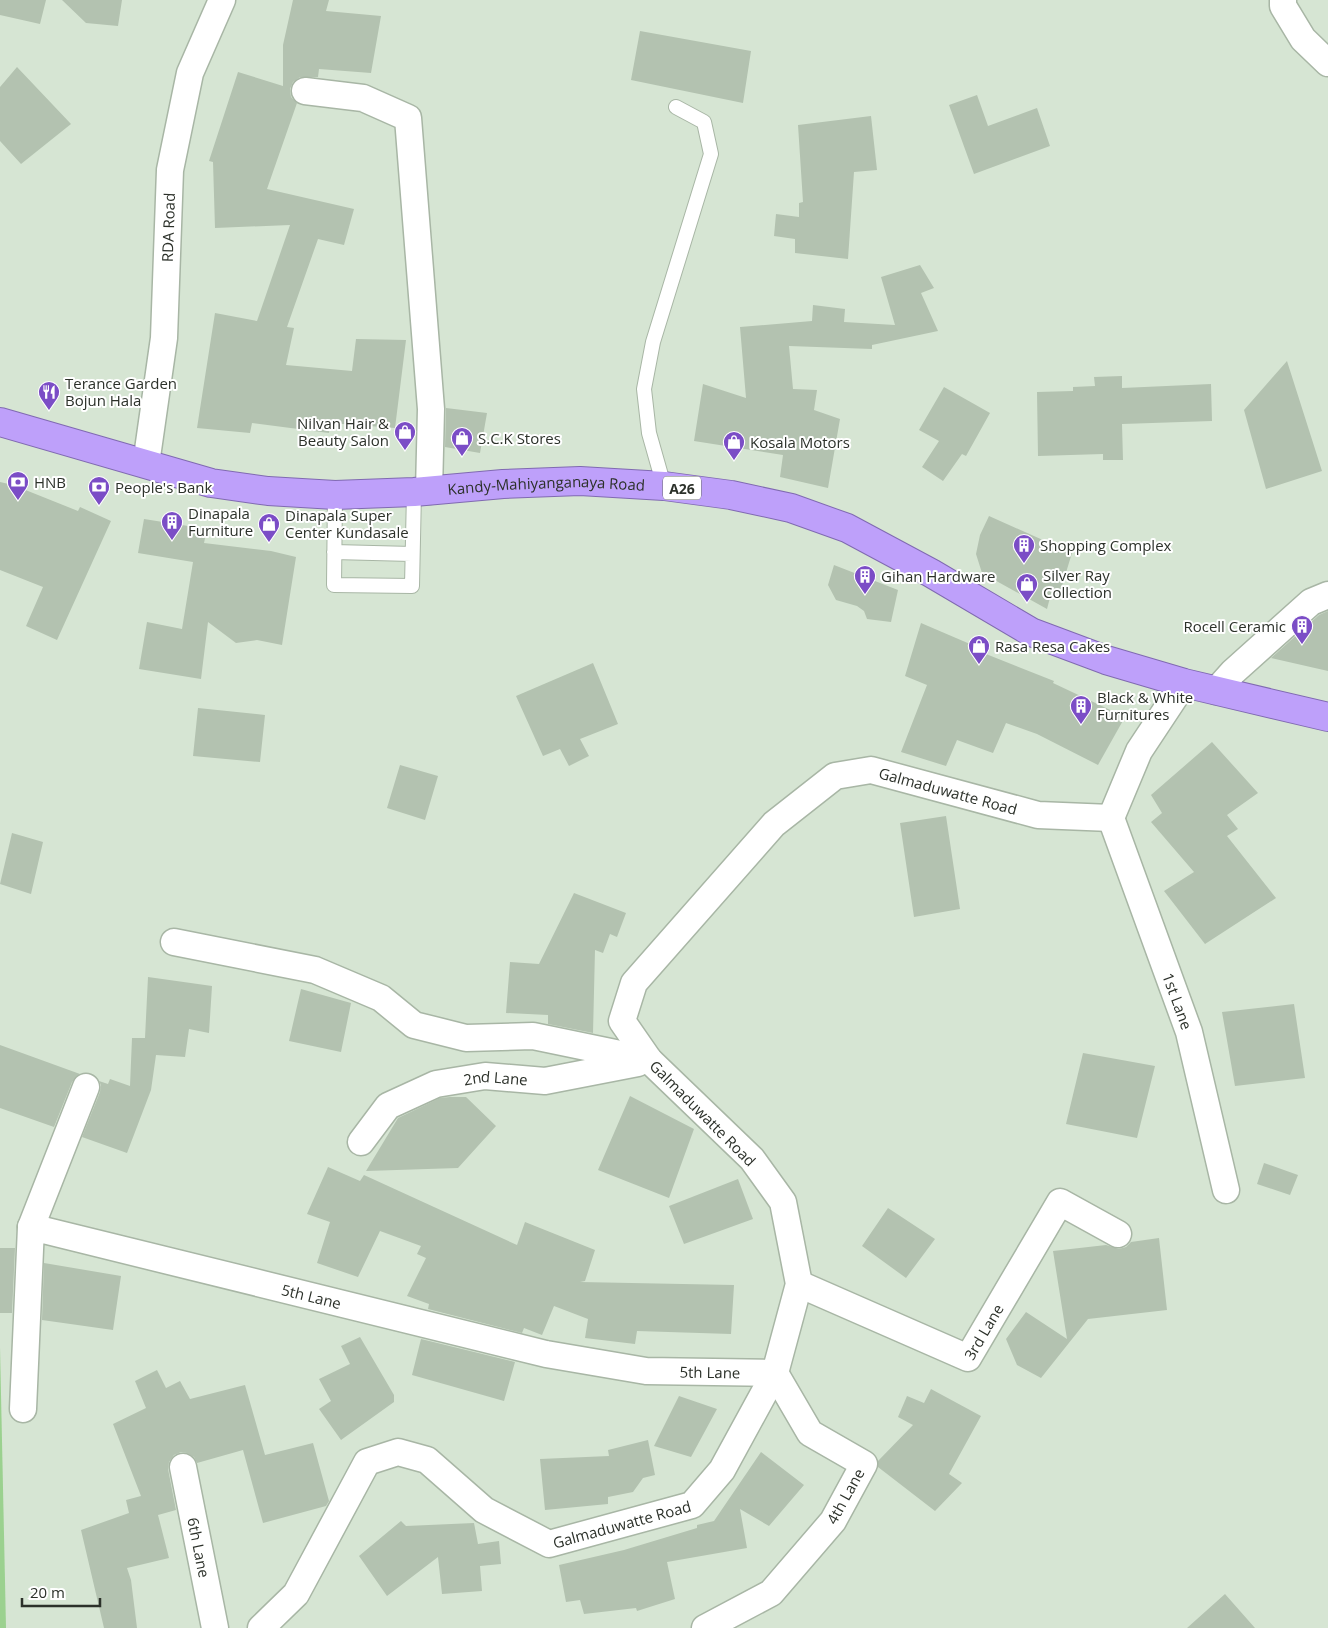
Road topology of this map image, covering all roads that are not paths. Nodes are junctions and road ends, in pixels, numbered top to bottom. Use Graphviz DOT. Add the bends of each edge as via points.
graph roads {
  1 [pos="222,0"];
  2 [pos="1283,0"];
  3 [pos="1328,63"];
  4 [pos="305,91"];
  5 [pos="676,107"];
  6 [pos="0,422"];
  7 [pos="146,464"];
  8 [pos="664,486"];
  9 [pos="422,492"];
  10 [pos="335,495"];
  11 [pos="334,552"];
  12 [pos="412,554"];
  13 [pos="1328,595"];
  14 [pos="1184,683"];
  15 [pos="1216,690"];
  16 [pos="1328,717"];
  17 [pos="1111,818"];
  18 [pos="174,942"];
  19 [pos="649,1060"];
  20 [pos="86,1087"];
  21 [pos="361,1142"];
  22 [pos="1226,1190"];
  23 [pos="31,1227"];
  24 [pos="1118,1234"];
  25 [pos="799,1284"];
  26 [pos="776,1373"];
  27 [pos="23,1409"];
  28 [pos="184,1467"];
  29 [pos="215,1628"];
  30 [pos="261,1628"];
  31 [pos="705,1628"];
  1 -- 7 [label="street, RDA Road" via="190,73 170,170 164,338"];
  2 -- 3 [label="street" via="1283,6 1303,39"];
  4 -- 9 [label="street" via="363,98 408,118 431,409"];
  5 -- 8 [label="lane" via="704,122 711,154 653,342 644,389 649,433"];
  6 -- 7 [label="highway, Kandy-Mahiyanganaya Road / A26"];
  7 -- 10 [label="highway, Kandy-Mahiyanganaya Road / A26" via="211,483"];
  8 -- 9 [label="highway, Kandy-Mahiyanganaya Road / A26" via="580,481"];
  8 -- 14 [label="highway, Kandy-Mahiyanganaya Road / A26" via="765,502 847,528 1031,632 1106,660"];
  9 -- 10 [label="highway, Kandy-Mahiyanganaya Road / A26"];
  9 -- 12 [label="lane"];
  10 -- 11 [label="lane"];
  11 -- 12 [label="lane"];
  11 -- 12 [label="lane" via="334,585 412,586"];
  13 -- 15 [label="street" via="1312,602"];
  14 -- 15 [label="highway, Kandy-Mahiyanganaya Road / A26"];
  14 -- 17 [label="street" via="1139,751"];
  15 -- 16 [label="highway, Kandy-Mahiyanganaya Road / A26"];
  17 -- 19 [label="street, Galmaduwatte Road" via="1038,815 871,770 835,776 774,824 634,983 622,1021"];
  17 -- 22 [label="street, 1st Lane" via="1189,1032"];
  18 -- 19 [label="street" via="315,970 381,998 414,1025 440,1032 466,1038 533,1036"];
  19 -- 21 [label="street, 2nd Lane" via="545,1081 485,1076 436,1084 388,1106"];
  19 -- 25 [label="street, Galmaduwatte Road" via="752,1159 783,1202"];
  20 -- 23 [label="street"];
  23 -- 26 [label="street, 5th Lane" via="546,1354 646,1370"];
  23 -- 27 [label="street"];
  24 -- 25 [label="street, 3rd Lane" via="1060,1202 968,1358"];
  25 -- 26 [label="street, Galmaduwatte Road"];
  26 -- 30 [label="street, Galmaduwatte Road" via="722,1470 692,1505 548,1544 484,1510 426,1460 398,1452 367,1462 296,1594"];
  26 -- 31 [label="street, 4th Lane" via="810,1433 864,1464 833,1521 772,1592"];
  28 -- 29 [label="street, 6th Lane"];
}
